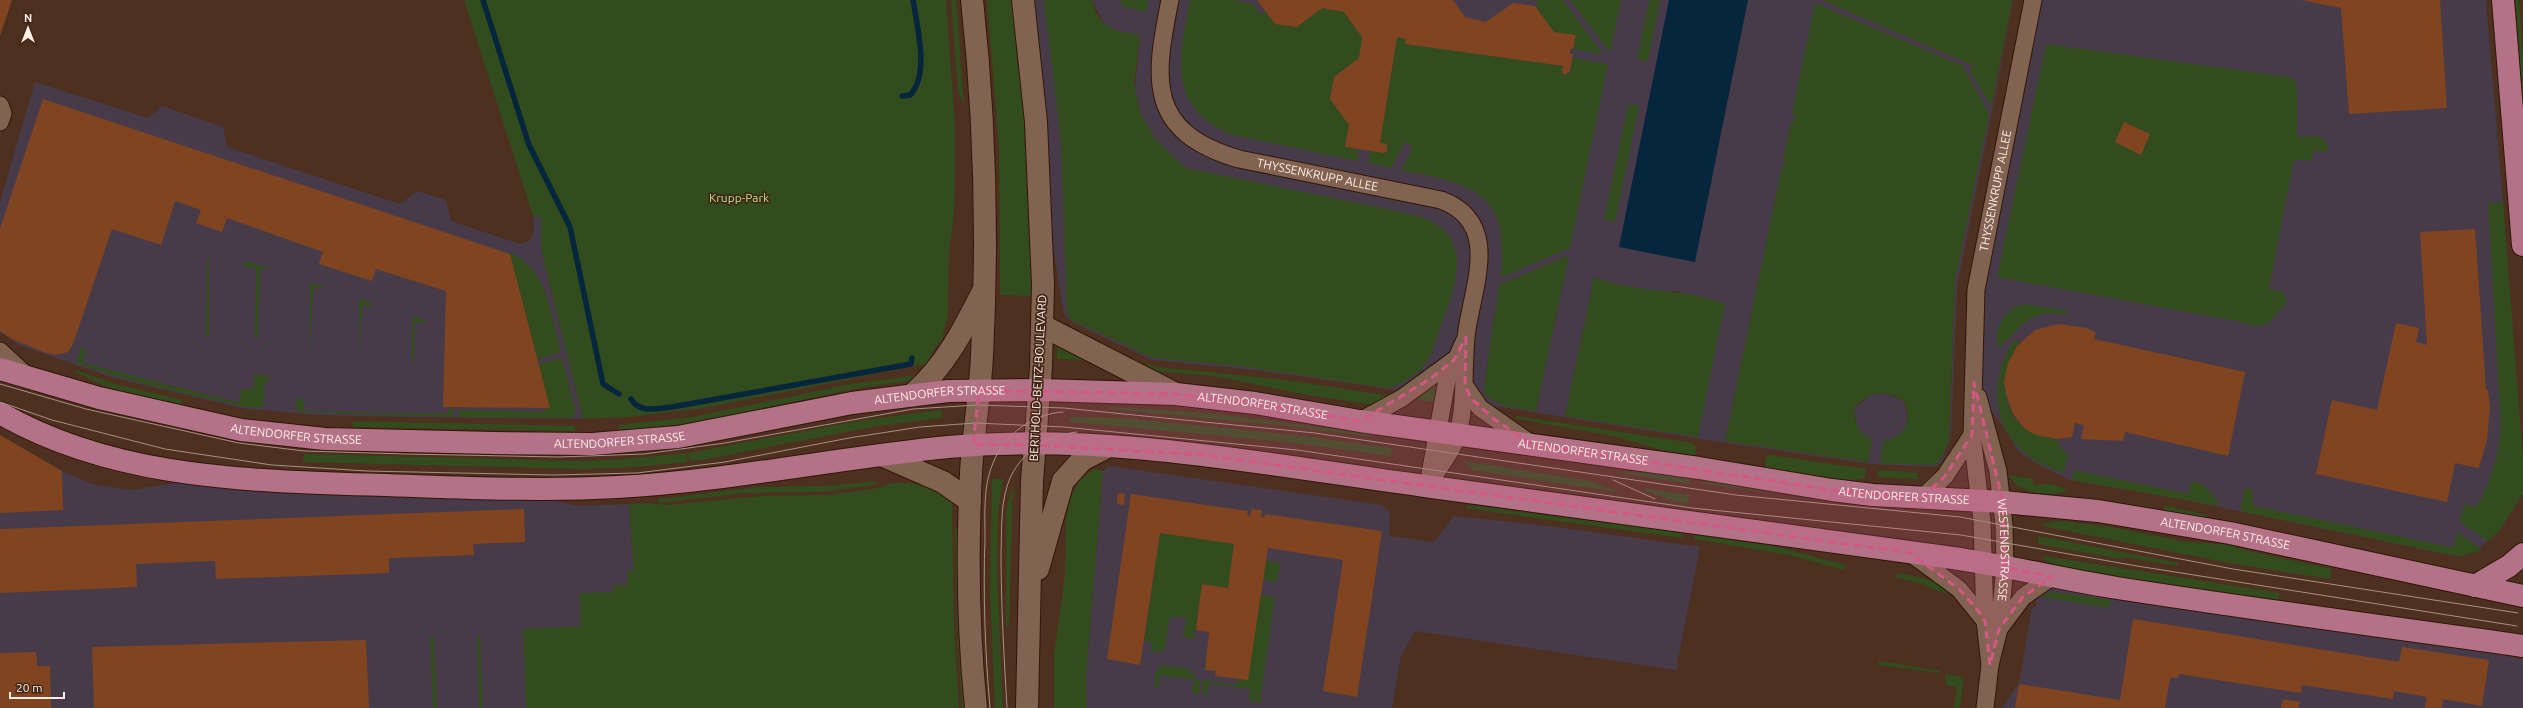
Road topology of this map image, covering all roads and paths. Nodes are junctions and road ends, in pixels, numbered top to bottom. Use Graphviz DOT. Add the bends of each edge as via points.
graph roads {
  1 [pos="972,0"];
  2 [pos="1023,0"];
  3 [pos="1170,0"];
  4 [pos="2033,0"];
  5 [pos="2503,0"];
  6 [pos="0,105"];
  7 [pos="0,122"];
  8 [pos="2523,244"];
  9 [pos="985,286"];
  10 [pos="1043,326"];
  11 [pos="1466,337"];
  12 [pos="0,351"];
  13 [pos="1454,360"];
  14 [pos="0,370"];
  15 [pos="29,378"];
  16 [pos="1974,383"];
  17 [pos="1465,386"];
  18 [pos="979,390"];
  19 [pos="1040,390"];
  20 [pos="914,394"];
  21 [pos="1176,394"];
  22 [pos="0,413"];
  23 [pos="1360,421"];
  24 [pos="1447,434"];
  25 [pos="1972,435"];
  26 [pos="1532,444"];
  27 [pos="973,445"];
  28 [pos="1035,445"];
  29 [pos="1107,447"];
  30 [pos="881,455"];
  31 [pos="1998,471"];
  32 [pos="1427,486"];
  33 [pos="1922,498"];
  34 [pos="970,501"];
  35 [pos="1980,501"];
  36 [pos="2003,502"];
  37 [pos="1910,553"];
  38 [pos="2523,554"];
  39 [pos="1994,565"];
  40 [pos="2052,577"];
  41 [pos="2475,586"];
  42 [pos="2523,596"];
  43 [pos="1031,597"];
  44 [pos="1992,625"];
  45 [pos="2523,646"];
  46 [pos="976,708"];
  47 [pos="1027,708"];
  48 [pos="1985,708"];
  1 -- 9 [label="main road" via="982,117"];
  2 -- 10 [label="main road, BERTHOLD-BEITZ-BOULEVARD" via="1040,178"];
  3 -- 11 [label="street, THYSSENKRUPP ALLEE" via="1160,48 1159,82 1163,100 1170,114 1188,135 1209,148 1239,159 1441,200 1463,213 1476,233 1480,260"];
  4 -- 16 [label="street, THYSSENKRUPP ALLEE" via="1976,290 1973,336"];
  5 -- 8 [label="main road"];
  6 -- 7 [label="street" via="3,113"];
  9 -- 18 [label="main road"];
  9 -- 20 [label="main road" via="947,357"];
  10 -- 19 [label="main road, BERTHOLD-BEITZ-BOULEVARD"];
  10 -- 21 [label="main road"];
  11 -- 13 [label="street, THYSSENKRUPP ALLEE"];
  11 -- 17 [label="street, THYSSENKRUPP ALLEE"];
  12 -- 15 [label="street"];
  13 -- 23 [label="street, THYSSENKRUPP ALLEE" via="1402,398"];
  13 -- 24 [label="street, THYSSENKRUPP ALLEE" via="1447,380"];
  14 -- 15 [label="main road, ALTENDORFER STRASSE"];
  15 -- 20 [label="main road, ALTENDORFER STRASSE" via="99,398 241,430 326,439 536,444 624,442 678,437 852,403"];
  16 -- 25 [label="street, THYSSENKRUPP ALLEE"];
  16 -- 31 [label="street, THYSSENKRUPP ALLEE"];
  17 -- 24 [label="street, THYSSENKRUPP ALLEE"];
  17 -- 26 [label="street" via="1480,408"];
  18 -- 19 [label="main road, ALTENDORFER STRASSE"];
  18 -- 20 [label="main road, ALTENDORFER STRASSE"];
  18 -- 27 [label="main road"];
  19 -- 21 [label="main road, ALTENDORFER STRASSE"];
  19 -- 28 [label="main road, BERTHOLD-BEITZ-BOULEVARD"];
  21 -- 23 [label="main road, ALTENDORFER STRASSE" via="1255,403"];
  22 -- 30 [label="main road" via="30,430 100,455 158,469 240,480 527,488 620,487 731,476"];
  23 -- 24 [label="main road, ALTENDORFER STRASSE"];
  24 -- 26 [label="main road, ALTENDORFER STRASSE"];
  24 -- 32 [label="street, THYSSENKRUPP ALLEE"];
  25 -- 33 [label="street" via="1946,476"];
  25 -- 35 [label="street, THYSSENKRUPP ALLEE"];
  26 -- 33 [label="main road, ALTENDORFER STRASSE" via="1832,490"];
  27 -- 28 [label="main road"];
  27 -- 30 [label="main road"];
  27 -- 34 [label="main road"];
  28 -- 29 [label="main road"];
  28 -- 43 [label="main road, BERTHOLD-BEITZ-BOULEVARD" via="1031,487"];
  29 -- 32 [label="main road" via="1202,455"];
  29 -- 43 [label="main road" via="1082,460 1063,481"];
  30 -- 34 [label="main road" via="943,482"];
  31 -- 36 [label="street, WESTENDSTRASSE"];
  32 -- 37 [label="main road"];
  33 -- 35 [label="main road, ALTENDORFER STRASSE"];
  34 -- 46 [label="main road" via="970,611"];
  35 -- 36 [label="main road, ALTENDORFER STRASSE"];
  35 -- 39 [label="street, WESTENDSTRASSE"];
  36 -- 39 [label="street, WESTENDSTRASSE"];
  36 -- 41 [label="main road, ALTENDORFER STRASSE" via="2098,511 2230,533"];
  37 -- 39 [label="main road"];
  37 -- 44 [label="street, WESTENDSTRASSE" via="1958,589"];
  38 -- 41 [label="main road" via="2504,570"];
  39 -- 40 [label="main road"];
  39 -- 44 [label="street, WESTENDSTRASSE"];
  40 -- 44 [label="street, WESTENDSTRASSE" via="2023,597"];
  40 -- 45 [label="main road"];
  41 -- 42 [label="main road, ALTENDORFER STRASSE"];
  43 -- 47 [label="main road, BERTHOLD-BEITZ-BOULEVARD"];
  44 -- 48 [label="street, WESTENDSTRASSE"];
}
